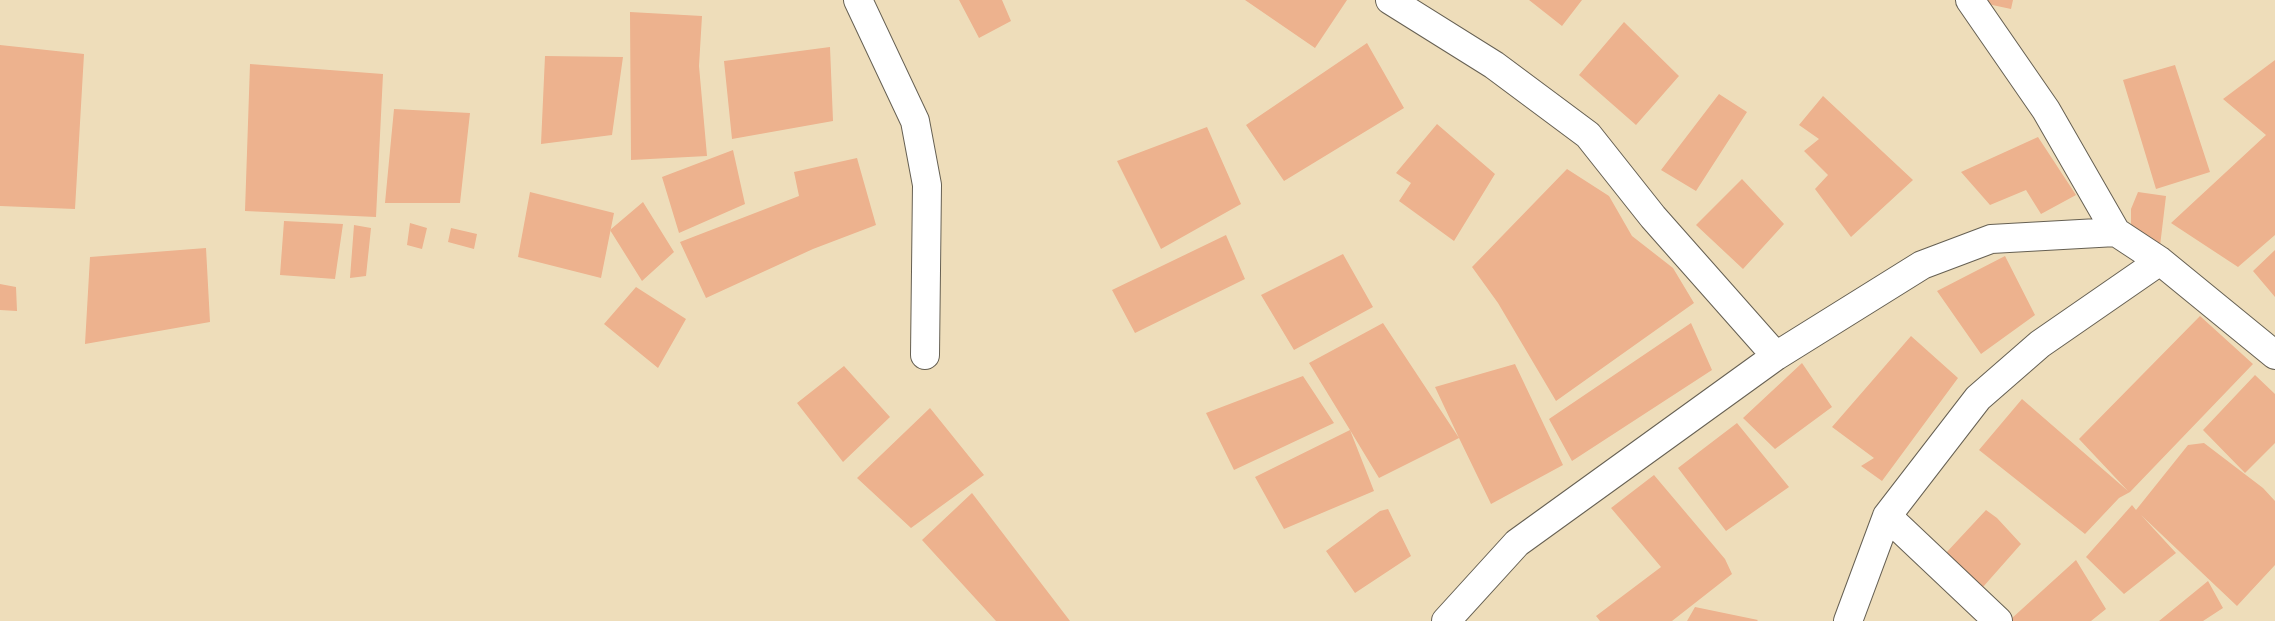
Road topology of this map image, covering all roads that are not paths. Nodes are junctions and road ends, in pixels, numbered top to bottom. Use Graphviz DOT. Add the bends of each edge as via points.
graph roads {
  1 [pos="858,0"];
  2 [pos="1390,0"];
  3 [pos="1970,0"];
  4 [pos="2116,232"];
  5 [pos="2160,261"];
  6 [pos="925,355"];
  7 [pos="2275,355"];
  8 [pos="1776,356"];
  9 [pos="1886,516"];
  10 [pos="1446,621"];
  11 [pos="1848,621"];
  12 [pos="1998,621"];
  1 -- 6 [label="street" via="915,121 928,185"];
  2 -- 8 [label="street" via="1494,65 1588,136 1653,217"];
  3 -- 4 [label="street" via="2046,110"];
  4 -- 5 [label="street"];
  4 -- 8 [label="street" via="1991,239 1922,265"];
  5 -- 7 [label="street"];
  5 -- 9 [label="street" via="2040,344 1978,398"];
  8 -- 10 [label="street" via="1517,543"];
  9 -- 11 [label="street"];
  9 -- 12 [label="street"];
}
